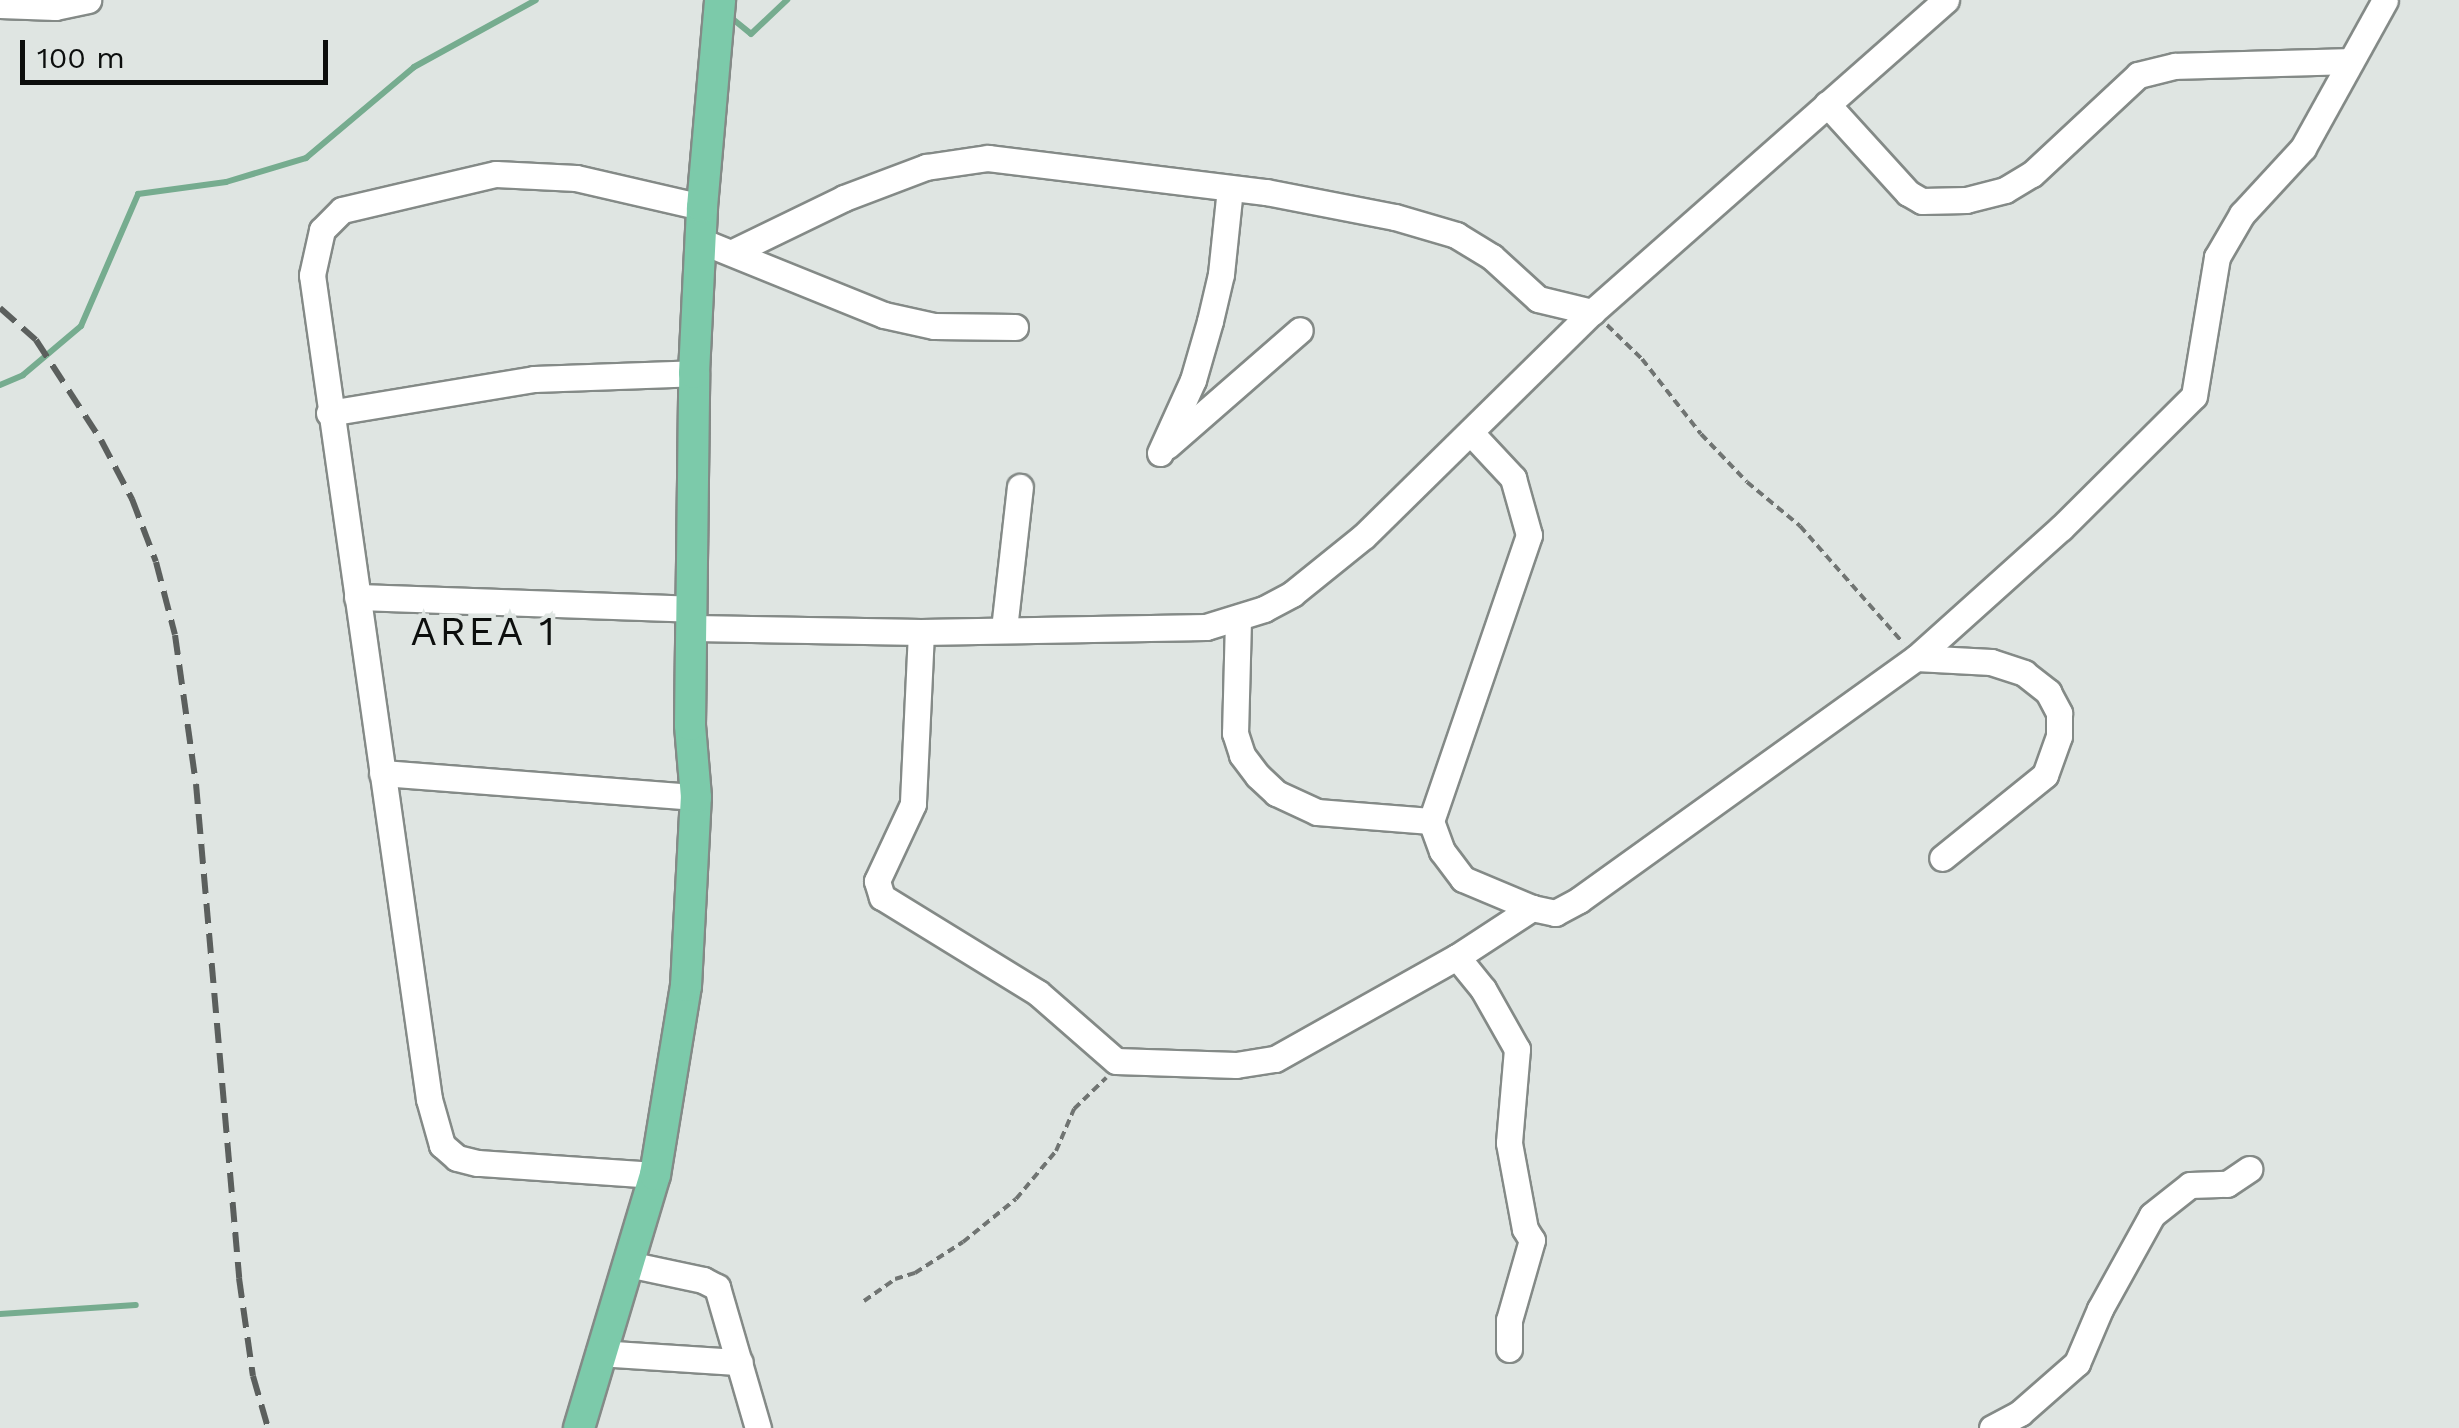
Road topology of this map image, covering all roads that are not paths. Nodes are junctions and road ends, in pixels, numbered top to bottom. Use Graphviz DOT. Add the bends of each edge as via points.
graph roads {
  1 [pos="88,0"];
  2 [pos="720,0"];
  3 [pos="1946,0"];
  4 [pos="2384,0"];
  5 [pos="0,5"];
  6 [pos="2349,60"];
  7 [pos="1827,104"];
  8 [pos="1230,188"];
  9 [pos="702,207"];
  10 [pos="701,241"];
  11 [pos="735,252"];
  12 [pos="1592,312"];
  13 [pos="1015,326"];
  14 [pos="1300,330"];
  15 [pos="694,373"];
  16 [pos="328,413"];
  17 [pos="1471,434"];
  18 [pos="1020,487"];
  19 [pos="357,597"];
  20 [pos="694,619"];
  21 [pos="1238,620"];
  22 [pos="1004,629"];
  23 [pos="921,632"];
  24 [pos="1916,658"];
  25 [pos="382,773"];
  26 [pos="696,796"];
  27 [pos="1431,821"];
  28 [pos="1942,858"];
  29 [pos="1532,908"];
  30 [pos="1457,957"];
  31 [pos="2249,1168"];
  32 [pos="656,1175"];
  33 [pos="628,1264"];
  34 [pos="1509,1348"];
  35 [pos="600,1352"];
  36 [pos="740,1362"];
  37 [pos="578,1428"];
  38 [pos="758,1428"];
  39 [pos="1992,1428"];
  1 -- 5 [label="street" via="55,7"];
  2 -- 9 [label="main road"];
  3 -- 7 [label="street"];
  4 -- 6 [label="street"];
  6 -- 7 [label="street" via="2174,66 2138,75 2032,174 1966,200 1922,201 1908,193"];
  6 -- 24 [label="street" via="2303,148 2242,214 2217,257 2194,396"];
  7 -- 12 [label="street"];
  8 -- 11 [label="street" via="1027,160 951,160 844,198"];
  8 -- 12 [label="street" via="1395,217 1456,235 1538,299"];
  8 -- 14 [label="street" via="1210,321 1193,380 1160,453"];
  9 -- 10 [label="main road"];
  9 -- 16 [label="street" via="538,172 496,174 342,210 322,230 312,275"];
  10 -- 11 [label="street"];
  10 -- 15 [label="main road"];
  11 -- 13 [label="street" via="884,315 934,326"];
  12 -- 17 [label="street"];
  15 -- 16 [label="street" via="534,379"];
  15 -- 20 [label="main road"];
  16 -- 19 [label="street"];
  17 -- 21 [label="street" via="1292,594"];
  17 -- 27 [label="street" via="1514,478 1528,535"];
  18 -- 22 [label="street"];
  19 -- 20 [label="street"];
  19 -- 25 [label="street"];
  20 -- 23 [label="street"];
  20 -- 26 [label="main road" via="690,726"];
  21 -- 22 [label="street" via="1206,627"];
  21 -- 27 [label="street" via="1235,732 1258,776 1276,793 1317,812"];
  22 -- 23 [label="street"];
  23 -- 30 [label="street" via="913,804 877,881 882,897 1038,993 1116,1061 1257,1064"];
  24 -- 28 [label="street" via="1991,662 2024,672 2048,692 2059,713 2060,736 2046,776"];
  24 -- 29 [label="street" via="1579,900 1555,913"];
  25 -- 26 [label="street"];
  25 -- 32 [label="street" via="442,1145 477,1163"];
  26 -- 32 [label="main road" via="686,986"];
  27 -- 29 [label="street" via="1442,851 1463,878"];
  29 -- 30 [label="street"];
  30 -- 34 [label="street" via="1517,1049 1509,1143 1524,1230 1532,1240 1509,1320"];
  31 -- 39 [label="street" via="2227,1184 2190,1186 2152,1216 2077,1364"];
  32 -- 33 [label="main road"];
  33 -- 35 [label="main road"];
  33 -- 36 [label="street" via="717,1287"];
  35 -- 36 [label="street"];
  35 -- 37 [label="main road"];
  36 -- 38 [label="street"];
}
